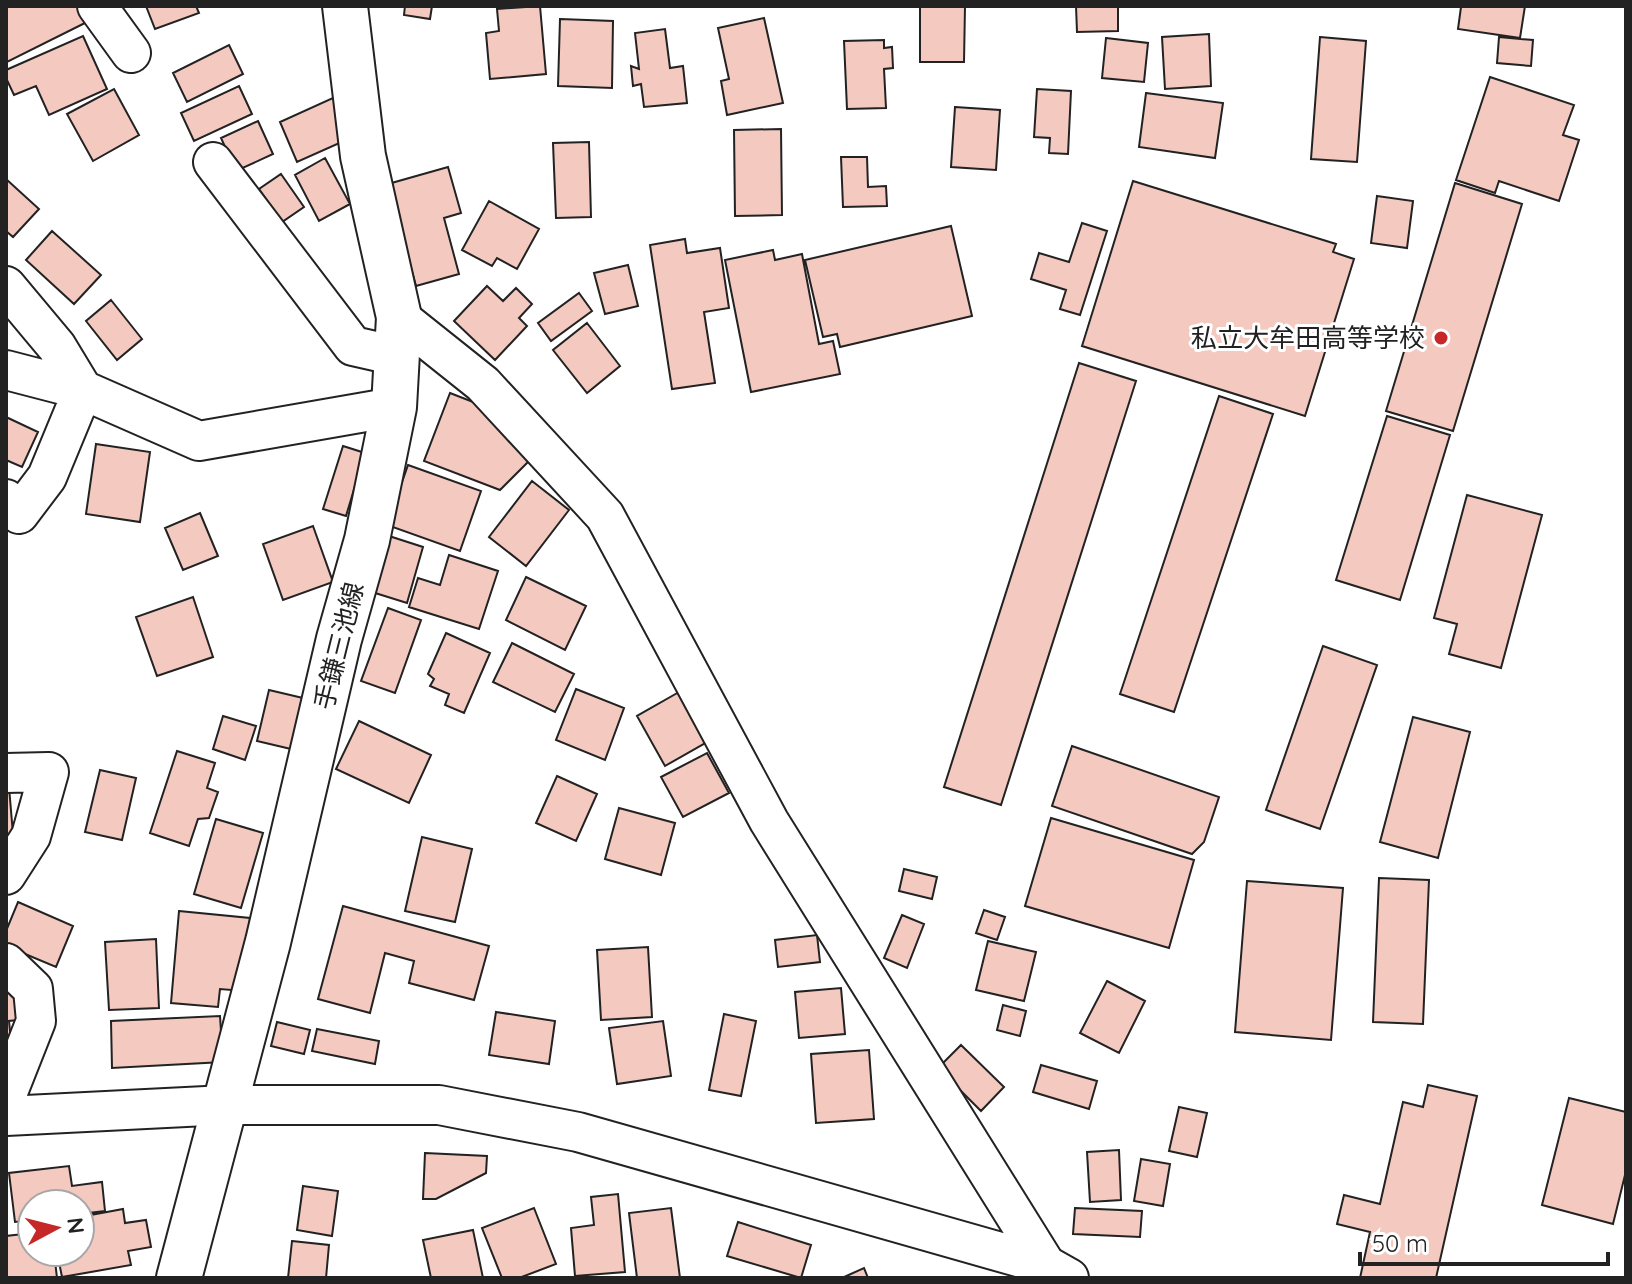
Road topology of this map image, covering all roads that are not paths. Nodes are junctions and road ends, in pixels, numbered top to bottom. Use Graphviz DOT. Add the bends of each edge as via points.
graph roads {
  1 [pos="97,6"];
  2 [pos="345,6"];
  3 [pos="131,53"];
  4 [pos="213,162"];
  5 [pos="6,286"];
  6 [pos="398,337"];
  7 [pos="6,370"];
  8 [pos="83,390"];
  9 [pos="394,407"];
  10 [pos="6,499"];
  11 [pos="6,773"];
  12 [pos="6,875"];
  13 [pos="6,963"];
  14 [pos="6,1097"];
  15 [pos="226,1105"];
  16 [pos="6,1116"];
  17 [pos="1057,1272"];
  18 [pos="179,1278"];
  1 -- 3 [label="street"];
  2 -- 6 [label="main road, 手鎌三池線" via="363,156"];
  4 -- 6 [label="street" via="353,346"];
  5 -- 8 [label="street" via="57,347"];
  6 -- 9 [label="main road, 手鎌三池線"];
  6 -- 17 [label="street" via="483,384 605,516 769,821"];
  7 -- 8 [label="street"];
  8 -- 9 [label="street" via="199,441"];
  8 -- 10 [label="street" via="47,477 19,514"];
  9 -- 15 [label="main road, 手鎌三池線" via="367,540"];
  11 -- 12 [label="street" via="49,772 31,836"];
  13 -- 14 [label="street" via="33,989 36,1021"];
  15 -- 16 [label="street"];
  15 -- 17 [label="street" via="439,1105 578,1132"];
  15 -- 18 [label="main road, 手鎌三池線"];
}
